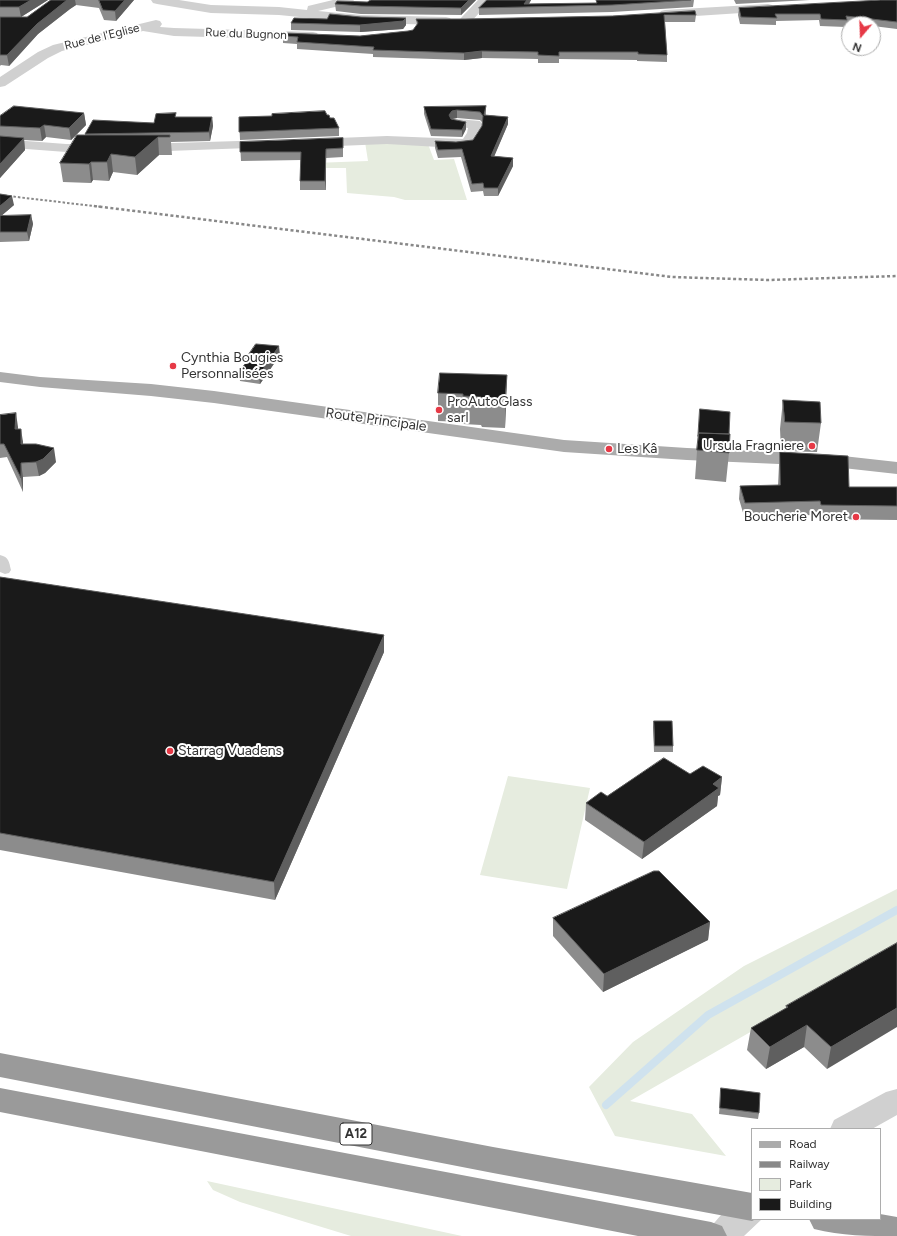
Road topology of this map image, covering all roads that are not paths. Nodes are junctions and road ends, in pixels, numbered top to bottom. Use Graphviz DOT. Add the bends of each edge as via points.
graph roads {
  1 [pos="157,0"];
  2 [pos="348,0"];
  3 [pos="484,0"];
  4 [pos="778,7"];
  5 [pos="211,9"];
  6 [pos="301,13"];
  7 [pos="652,15"];
  8 [pos="186,17"];
  9 [pos="172,20"];
  10 [pos="413,21"];
  11 [pos="482,21"];
  12 [pos="465,22"];
  13 [pos="143,27"];
  14 [pos="408,33"];
  15 [pos="322,36"];
  16 [pos="0,83"];
  17 [pos="457,123"];
  18 [pos="0,143"];
  19 [pos="297,143"];
  20 [pos="282,144"];
  21 [pos="111,148"];
  22 [pos="127,148"];
  23 [pos="0,377"];
  24 [pos="897,468"];
  25 [pos="0,1065"];
  26 [pos="0,1100"];
  27 [pos="897,1101"];
  28 [pos="847,1128"];
  29 [pos="751,1207"];
  30 [pos="751,1208"];
  31 [pos="831,1220"];
  32 [pos="897,1231"];
  33 [pos="711,1236"];
  34 [pos="722,1236"];
  1 -- 5 [label="street"];
  2 -- 6 [label="street"];
  3 -- 12 [label="street"];
  4 -- 7 [label="street"];
  5 -- 6 [label="street"];
  5 -- 8 [label="street"];
  6 -- 10 [label="street"];
  9 -- 13 [label="street, Rue de l'Eglise"];
  10 -- 12 [label="street"];
  10 -- 14 [label="street"];
  11 -- 12 [label="street"];
  13 -- 15 [label="street, Rue du Bugnon" via="174,32"];
  13 -- 16 [label="street, Rue de l'Eglise" via="58,48"];
  17 -- 19 [label="street" via="475,124 474,133 468,143 387,140"];
  18 -- 21 [label="street" via="66,148"];
  20 -- 22 [label="street"];
  23 -- 24 [label="main road, Route Principale" via="220,398 564,446 826,460"];
  25 -- 29 [label="highway, A12"];
  26 -- 33 [label="highway"];
  27 -- 28 [label="street"];
  30 -- 34 [label="street"];
  31 -- 32 [label="highway"];
}
